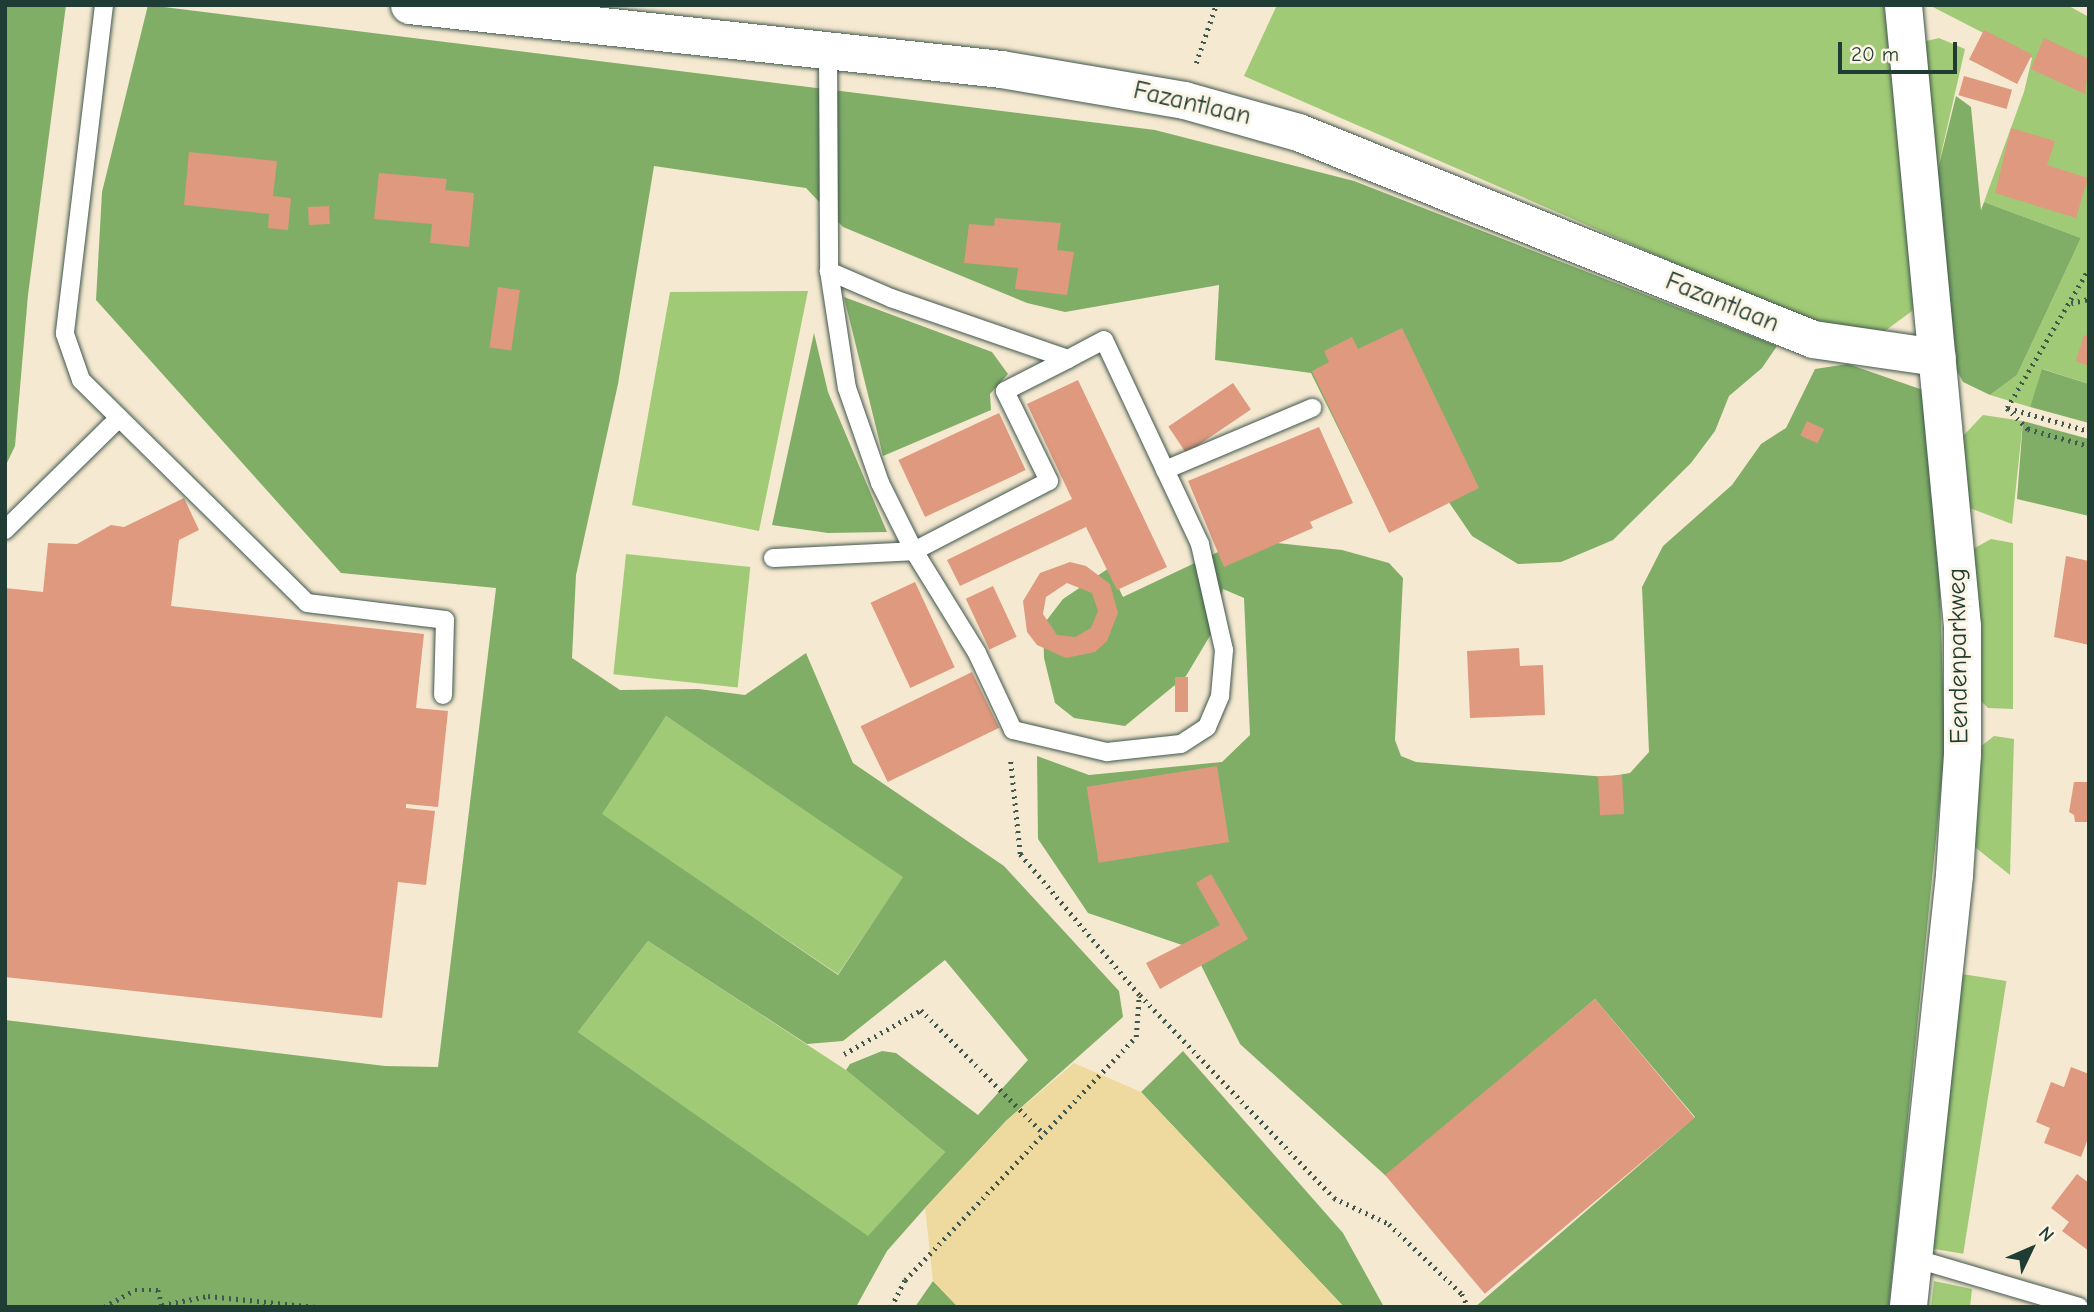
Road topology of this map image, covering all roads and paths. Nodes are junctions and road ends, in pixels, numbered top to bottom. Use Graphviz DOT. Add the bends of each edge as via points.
graph roads {
  1 [pos="104,5"];
  2 [pos="410,5"];
  3 [pos="1216,5"];
  4 [pos="1903,5"];
  5 [pos="828,51"];
  6 [pos="1194,68"];
  7 [pos="2089,268"];
  8 [pos="829,271"];
  9 [pos="2089,299"];
  10 [pos="2070,303"];
  11 [pos="1937,357"];
  12 [pos="1068,359"];
  13 [pos="1312,408"];
  14 [pos="2007,408"];
  15 [pos="118,419"];
  16 [pos="2089,431"];
  17 [pos="2089,446"];
  18 [pos="1165,470"];
  19 [pos="5,530"];
  20 [pos="914,551"];
  21 [pos="773,558"];
  22 [pos="443,695"];
  23 [pos="1013,730"];
  24 [pos="1139,995"];
  25 [pos="844,1054"];
  26 [pos="1044,1134"];
  27 [pos="1913,1258"];
  28 [pos="104,1307"];
  29 [pos="316,1307"];
  30 [pos="891,1307"];
  31 [pos="1468,1307"];
  32 [pos="1908,1307"];
  33 [pos="2079,1307"];
  1 -- 15 [label="lane" via="65,334 81,380"];
  2 -- 5 [label="street, Fazantlaan"];
  3 -- 6 [label="path"];
  4 -- 11 [label="street, Eendenparkweg"];
  5 -- 8 [label="lane"];
  5 -- 11 [label="street, Fazantlaan" via="1099,83 1246,116 1356,155 1813,339"];
  7 -- 10 [label="path"];
  8 -- 12 [label="lane" via="891,298"];
  8 -- 20 [label="lane" via="836,332 855,414 880,483"];
  9 -- 10 [label="path"];
  10 -- 14 [label="path"];
  11 -- 27 [label="street, Eendenparkweg" via="1960,600 1962,754 1954,875"];
  12 -- 18 [label="lane" via="1104,340"];
  12 -- 20 [label="lane" via="1005,391 1049,481"];
  13 -- 18 [label="lane"];
  14 -- 16 [label="path"];
  14 -- 17 [label="path" via="2028,429"];
  15 -- 19 [label="lane"];
  15 -- 22 [label="lane" via="307,603 445,620"];
  18 -- 23 [label="lane" via="1200,544 1224,650 1220,696 1207,727 1181,744 1107,752"];
  20 -- 21 [label="lane"];
  20 -- 23 [label="lane" via="977,653"];
  23 -- 24 [label="path" via="1010,765 1020,854"];
  24 -- 26 [label="path" via="1136,1037"];
  24 -- 31 [label="path" via="1334,1198 1389,1224 1462,1294"];
  25 -- 26 [label="path" via="921,1010"];
  26 -- 30 [label="path" via="905,1280"];
  27 -- 32 [label="street, Eendenparkweg"];
  27 -- 33 [label="lane"];
  28 -- 29 [label="path" via="135,1290 158,1290 162,1305 208,1296"];
}
